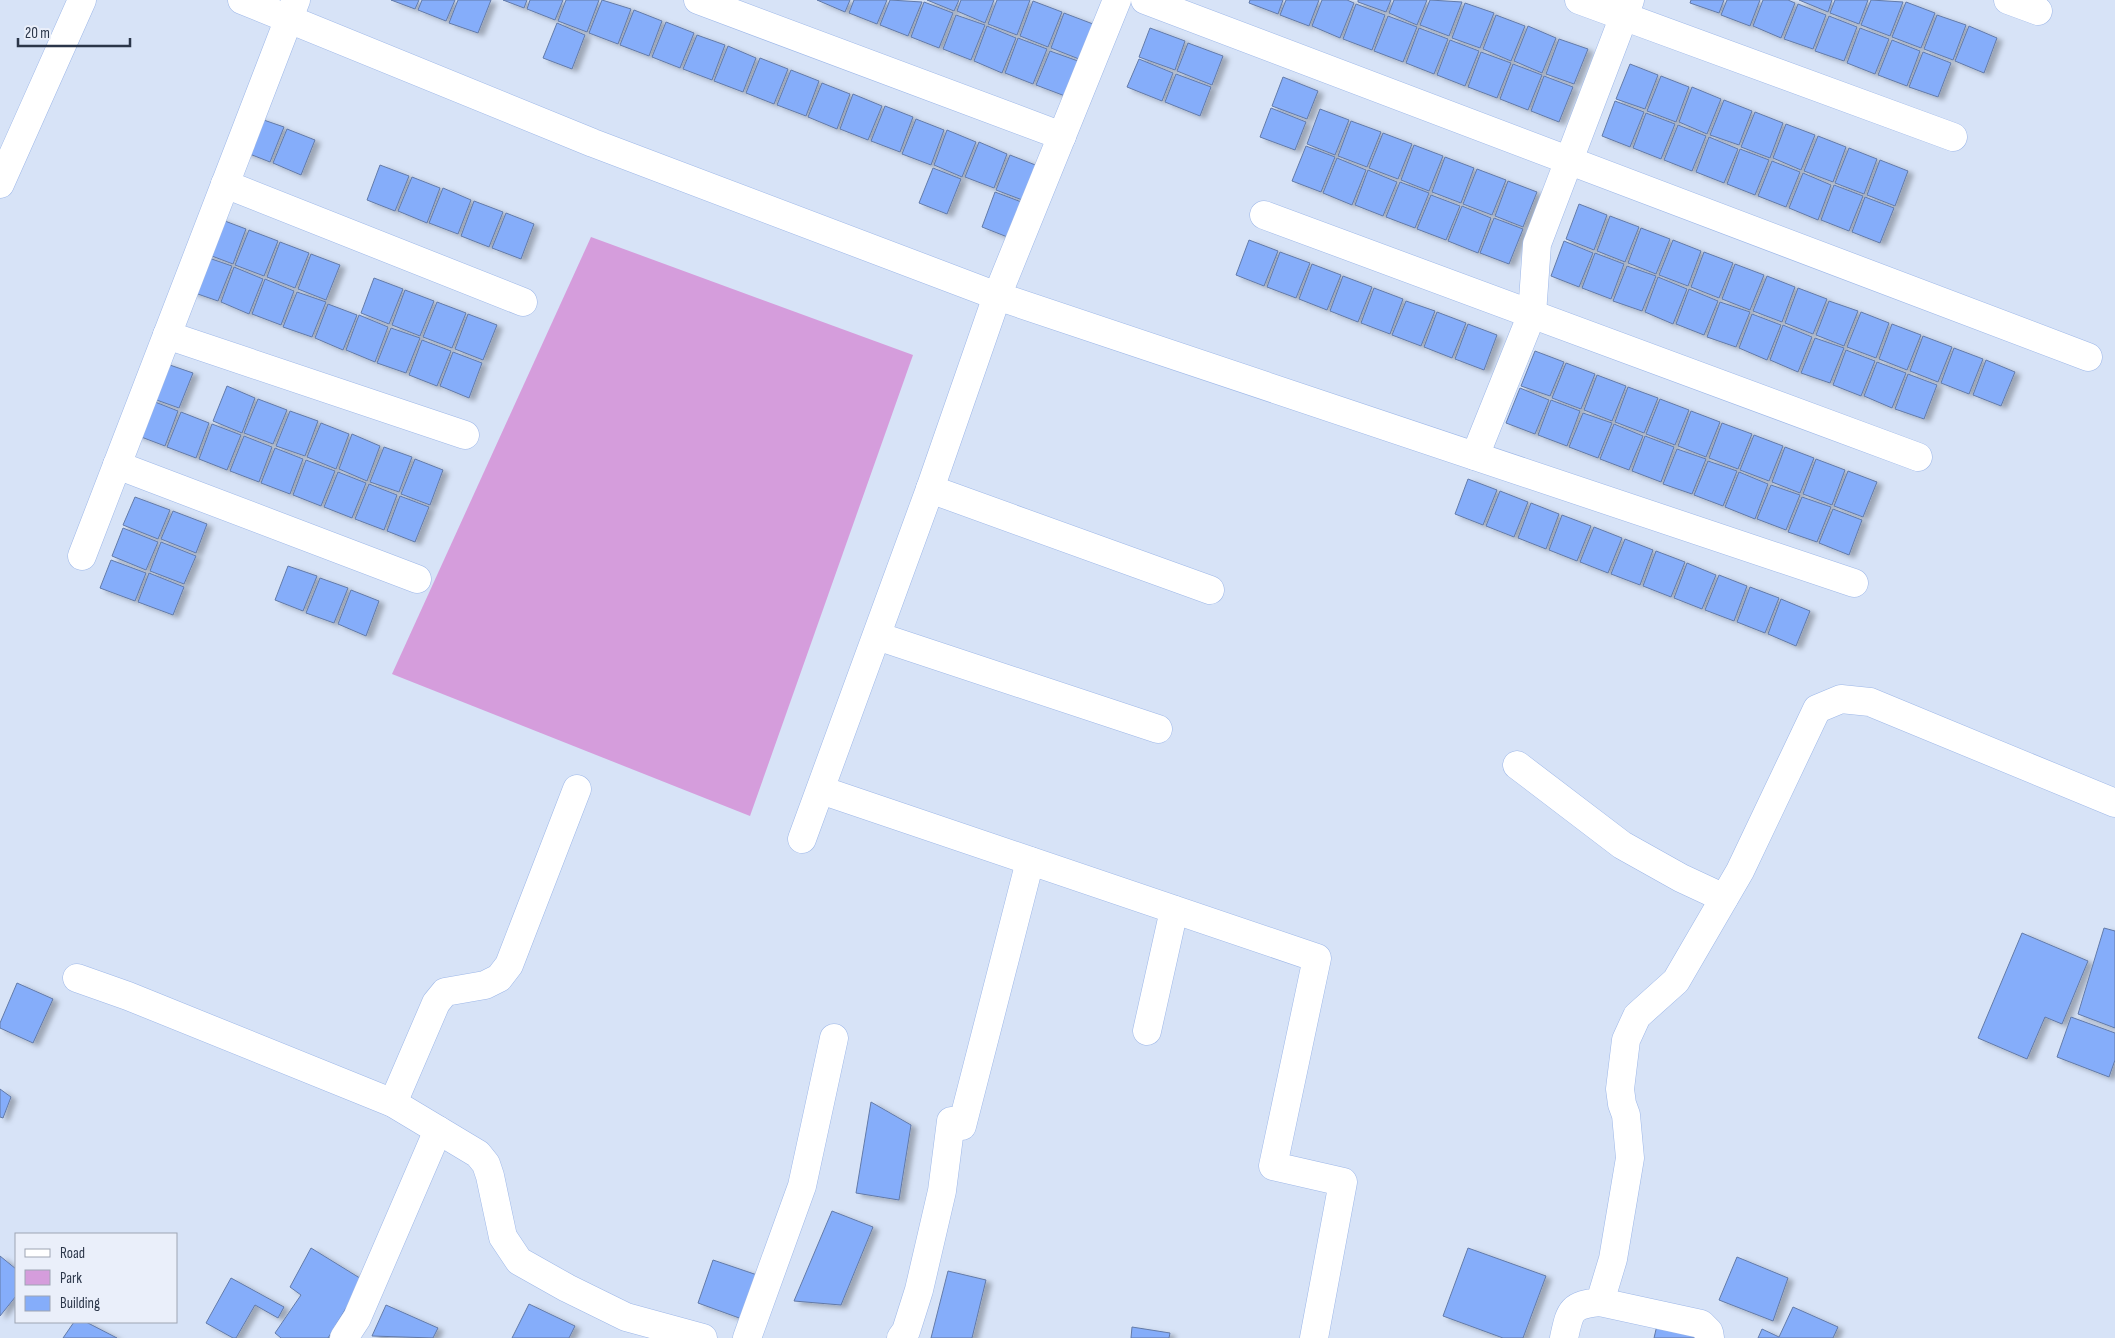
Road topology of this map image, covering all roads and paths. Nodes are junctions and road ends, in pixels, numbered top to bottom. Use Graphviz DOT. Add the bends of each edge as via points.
graph roads {
  1 [pos="82,0"];
  2 [pos="242,0"];
  3 [pos="698,0"];
  4 [pos="1117,0"];
  5 [pos="1145,0"];
  6 [pos="1579,0"];
  7 [pos="2008,0"];
  8 [pos="1627,8"];
  9 [pos="292,10"];
  10 [pos="2038,12"];
  11 [pos="1062,136"];
  12 [pos="1953,137"];
  13 [pos="1569,162"];
  14 [pos="0,184"];
  15 [pos="225,184"];
  16 [pos="1264,214"];
  17 [pos="997,296"];
  18 [pos="523,302"];
  19 [pos="1532,314"];
  20 [pos="167,335"];
  21 [pos="2088,356"];
  22 [pos="465,435"];
  23 [pos="1475,456"];
  24 [pos="1918,457"];
  25 [pos="117,465"];
  26 [pos="930,489"];
  27 [pos="82,556"];
  28 [pos="417,579"];
  29 [pos="1854,583"];
  30 [pos="1210,590"];
  31 [pos="876,636"];
  32 [pos="1158,729"];
  33 [pos="1517,765"];
  34 [pos="576,789"];
  35 [pos="820,790"];
  36 [pos="2115,803"];
  37 [pos="802,839"];
  38 [pos="1030,861"];
  39 [pos="1724,898"];
  40 [pos="1174,910"];
  41 [pos="77,978"];
  42 [pos="1147,1031"];
  43 [pos="834,1038"];
  44 [pos="393,1103"];
  45 [pos="438,1130"];
  46 [pos="1600,1302"];
  47 [pos="344,1338"];
  48 [pos="703,1338"];
  49 [pos="747,1338"];
  50 [pos="901,1338"];
  51 [pos="1314,1338"];
  52 [pos="1564,1338"];
  53 [pos="1710,1338"];
  1 -- 14 [label="street"];
  2 -- 9 [label="street"];
  3 -- 11 [label="street"];
  4 -- 11 [label="street"];
  5 -- 13 [label="street"];
  6 -- 8 [label="street"];
  7 -- 10 [label="street"];
  8 -- 12 [label="street"];
  8 -- 13 [label="street"];
  9 -- 15 [label="street"];
  9 -- 17 [label="street" via="593,143"];
  11 -- 17 [label="street"];
  13 -- 19 [label="street" via="1538,244"];
  13 -- 21 [label="street"];
  15 -- 18 [label="street"];
  15 -- 20 [label="street"];
  16 -- 19 [label="street"];
  17 -- 23 [label="street"];
  17 -- 26 [label="street"];
  19 -- 23 [label="street"];
  19 -- 24 [label="street"];
  20 -- 22 [label="street"];
  20 -- 25 [label="street"];
  23 -- 29 [label="street"];
  25 -- 27 [label="street"];
  25 -- 28 [label="street"];
  26 -- 30 [label="street"];
  26 -- 31 [label="street"];
  31 -- 32 [label="street"];
  31 -- 35 [label="street"];
  33 -- 39 [label="street" via="1622,845"];
  34 -- 44 [label="street" via="509,965 499,978 485,985 445,992 436,1003"];
  35 -- 37 [label="street"];
  35 -- 38 [label="street"];
  36 -- 39 [label="street" via="1870,702 1841,698 1817,709"];
  38 -- 40 [label="street"];
  38 -- 50 [label="street" via="957,1124 920,1290"];
  39 -- 46 [label="street" via="1676,981 1637,1016 1626,1040 1620,1089 1630,1158 1613,1259"];
  40 -- 42 [label="street"];
  40 -- 51 [label="street" via="1316,958 1273,1166 1343,1182"];
  41 -- 44 [label="street"];
  43 -- 49 [label="street" via="802,1186"];
  44 -- 45 [label="street"];
  45 -- 47 [label="street" via="358,1318"];
  45 -- 48 [label="street" via="478,1154 486,1164 503,1237 519,1261 626,1317"];
  46 -- 52 [label="street" via="1582,1304 1570,1313"];
  46 -- 53 [label="street" via="1701,1324"];
}
